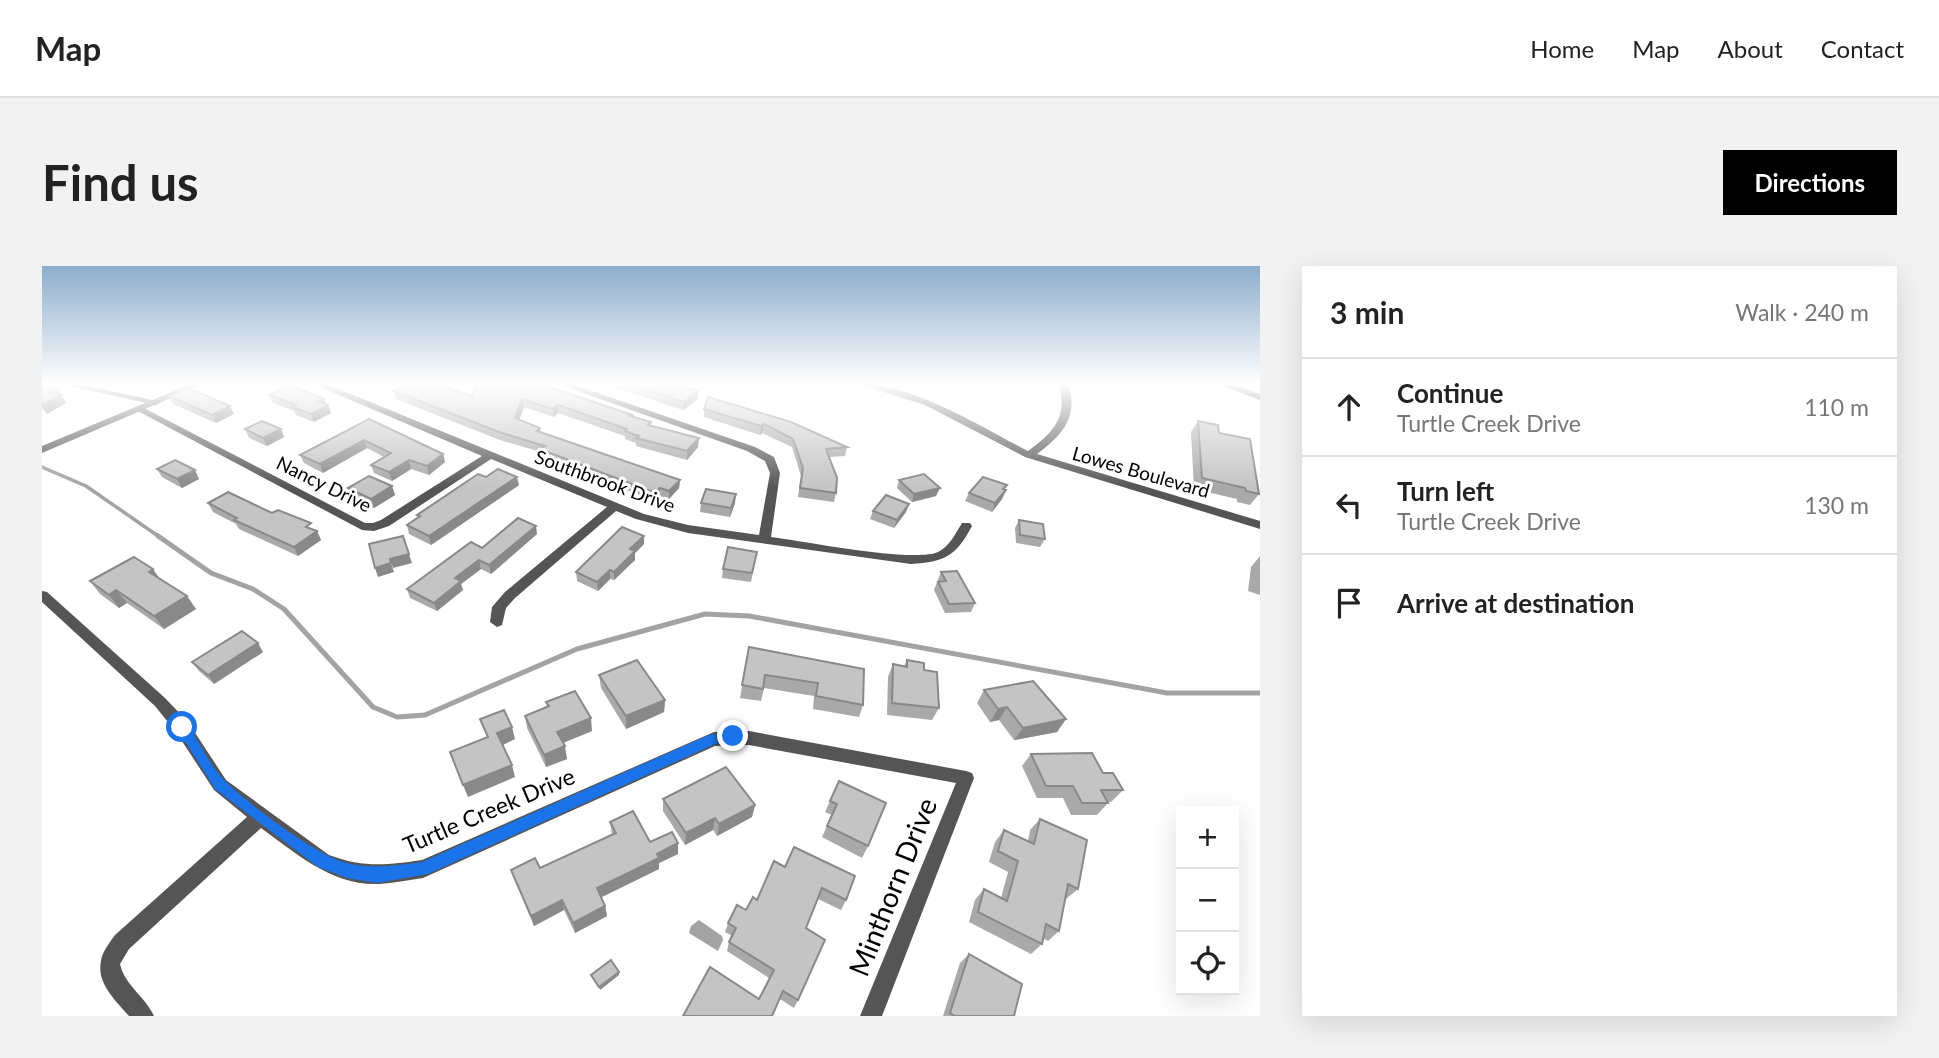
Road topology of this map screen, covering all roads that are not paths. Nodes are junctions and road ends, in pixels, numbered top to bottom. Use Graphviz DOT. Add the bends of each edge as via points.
graph roads {
  1 [pos="118,418"];
  2 [pos="156,418"];
  3 [pos="399,418"];
  4 [pos="661,418"];
  5 [pos="957,418"];
  6 [pos="1064,418"];
  7 [pos="42,450"];
  8 [pos="1029,455"];
  9 [pos="489,456"];
  10 [pos="614,507"];
  11 [pos="1260,525"];
  12 [pos="966,526"];
  13 [pos="764,540"];
  14 [pos="42,595"];
  15 [pos="497,622"];
  16 [pos="966,778"];
  17 [pos="260,817"];
  18 [pos="143,1016"];
  19 [pos="871,1016"];
  1 -- 7 [label="street"];
  2 -- 9 [label="street, Nancy Drive" via="362,526 385,523"];
  3 -- 9 [label="street, Southbrook Drive"];
  4 -- 13 [label="street" via="769,459 775,473"];
  5 -- 8 [label="street, Lowes Boulevard"];
  6 -- 8 [label="street" via="1053,438"];
  8 -- 11 [label="street, Lowes Boulevard"];
  9 -- 10 [label="street, Southbrook Drive"];
  10 -- 13 [label="street, Southbrook Drive" via="688,529"];
  10 -- 15 [label="street" via="510,595 499,607"];
  12 -- 13 [label="street, Southbrook Drive" via="956,546 944,555 911,560"];
  14 -- 17 [label="street, Turtle Creek Drive" via="160,702 220,785"];
  16 -- 17 [label="street, Turtle Creek Drive" via="749,738 714,739 423,869 377,875 323,862"];
  16 -- 19 [label="street, Minthorn Drive"];
  17 -- 18 [label="street" via="122,942 110,962 114,982"];
}
